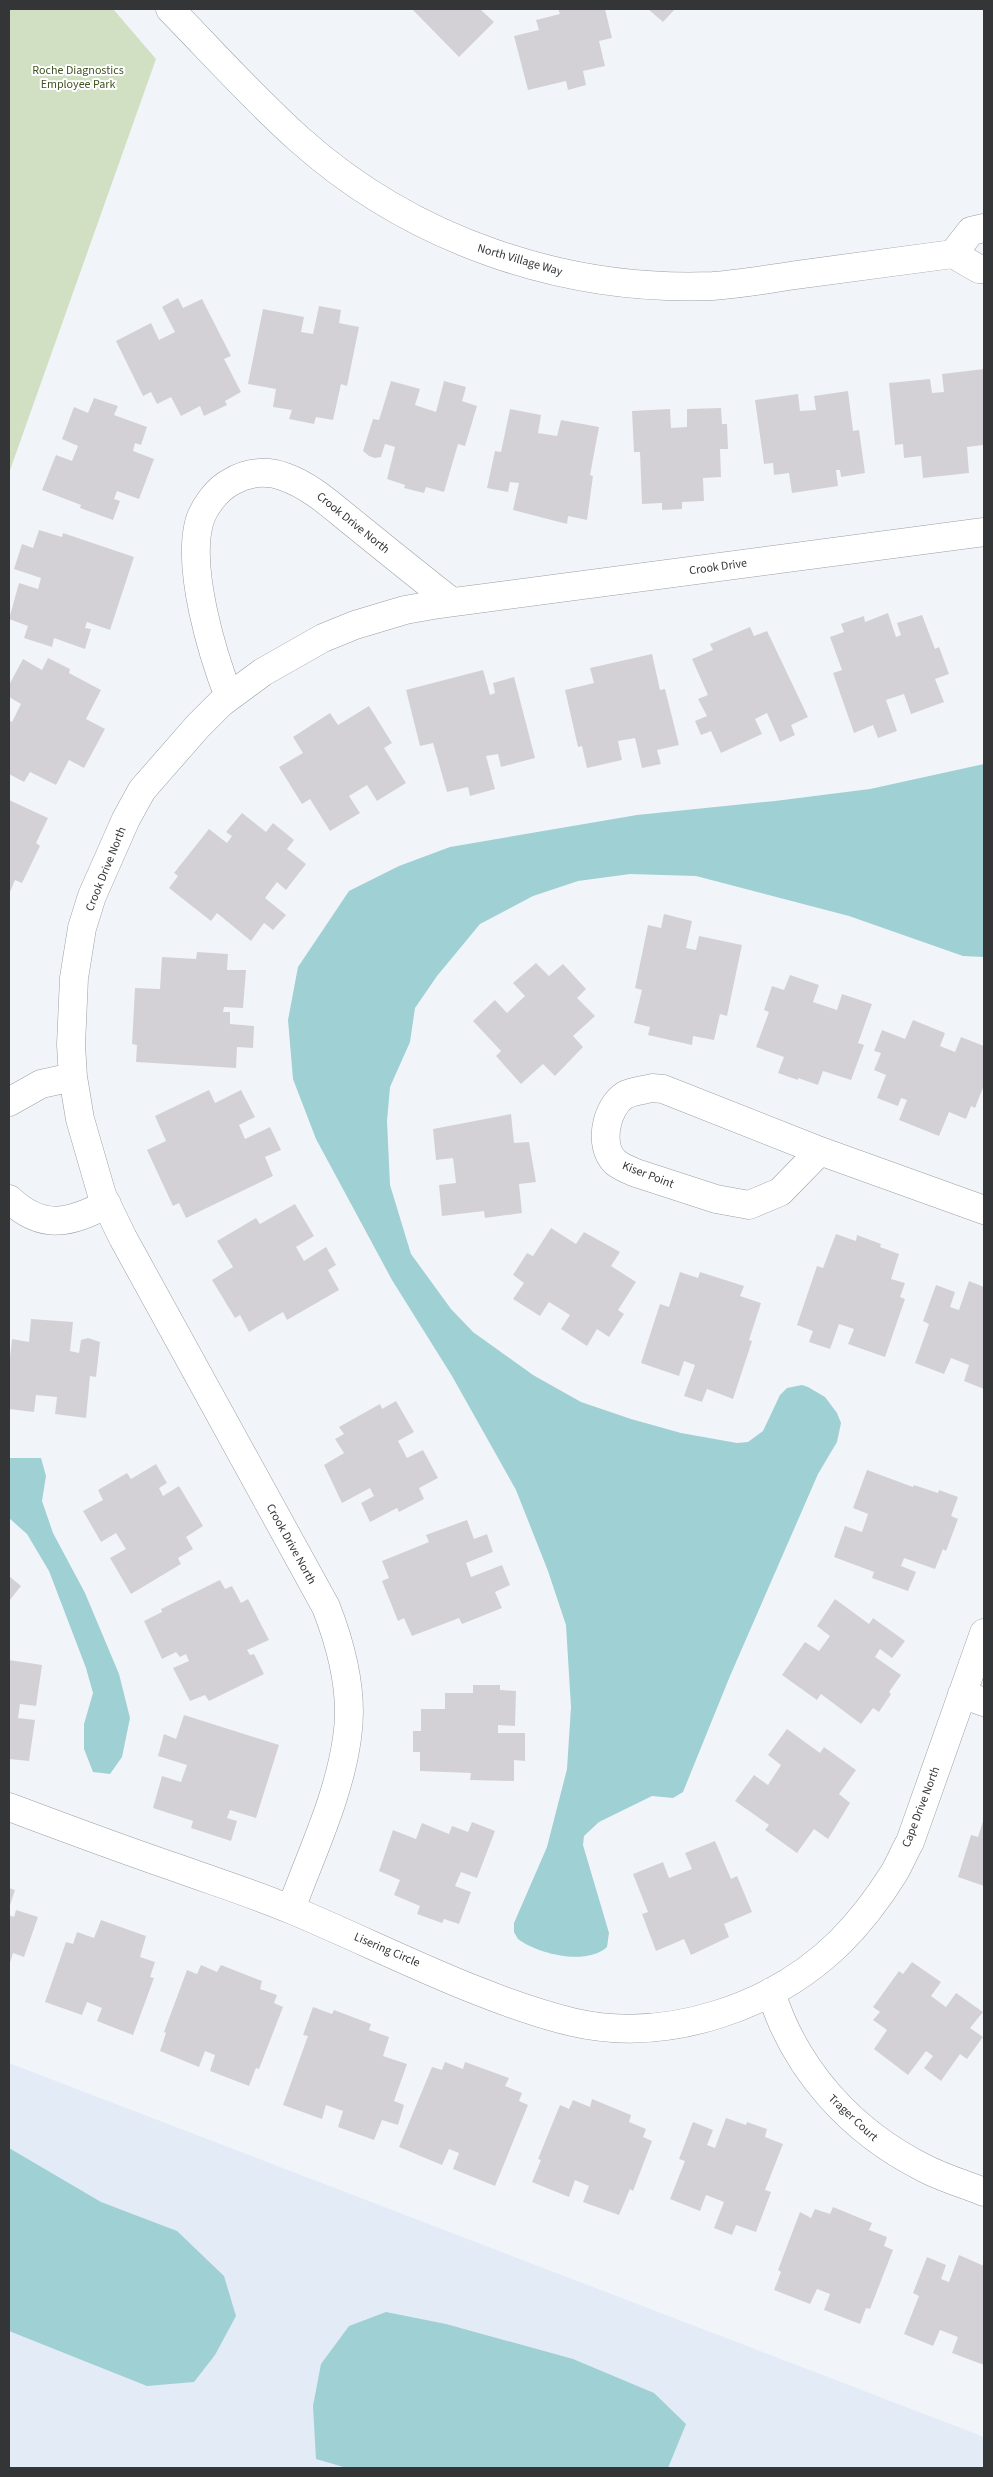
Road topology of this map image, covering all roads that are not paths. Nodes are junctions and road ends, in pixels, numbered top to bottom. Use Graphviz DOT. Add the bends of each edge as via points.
graph roads {
  1 [pos="170,9"];
  2 [pos="984,228"];
  3 [pos="953,254"];
  4 [pos="984,268"];
  5 [pos="984,532"];
  6 [pos="452,602"];
  7 [pos="229,697"];
  8 [pos="73,1078"];
  9 [pos="9,1102"];
  10 [pos="820,1151"];
  11 [pos="9,1199"];
  12 [pos="107,1204"];
  13 [pos="984,1210"];
  14 [pos="984,1633"];
  15 [pos="973,1698"];
  16 [pos="9,1807"];
  17 [pos="291,1909"];
  18 [pos="771,1992"];
  19 [pos="984,2192"];
  1 -- 3 [label="street, North Village Way" via="288,129 352,181 440,232 501,256 597,279 698,286"];
  2 -- 3 [label="street" via="971,231"];
  3 -- 4 [label="street" via="979,269"];
  5 -- 6 [label="street, Crook Drive"];
  6 -- 7 [label="street, Crook Drive North" via="396,612 323,638 263,672"];
  6 -- 7 [label="street, Crook Drive North" via="314,492 274,474 257,473 241,477 226,484 205,508 199,524 198,541 199,582 206,623"];
  7 -- 8 [label="street, Crook Drive North" via="198,726 142,790 92,896 79,945 72,1029"];
  8 -- 9 [label="street" via="41,1084"];
  8 -- 12 [label="street, Crook Drive North" via="94,1171"];
  10 -- 10 [label="street, Kiser Point" via="663,1089 652,1088 625,1095 608,1115 606,1129 611,1155 623,1168 743,1205 780,1192"];
  10 -- 13 [label="street, Kiser Point"];
  11 -- 12 [label="street" via="30,1215 54,1221 79,1218"];
  12 -- 17 [label="street, Crook Drive North" via="326,1607 342,1655 349,1704 348,1738 337,1786"];
  14 -- 15 [label="street, Cape Drive North"];
  15 -- 18 [label="street, Cape Drive North" via="894,1873 841,1941 814,1964"];
  16 -- 17 [label="street, Lisering Circle"];
  17 -- 18 [label="street, Lisering Circle" via="492,1995 585,2024 617,2027 673,2025 729,2010"];
  18 -- 19 [label="street, Trager Court" via="782,2024 808,2069 848,2116 881,2143 912,2162"];
}
